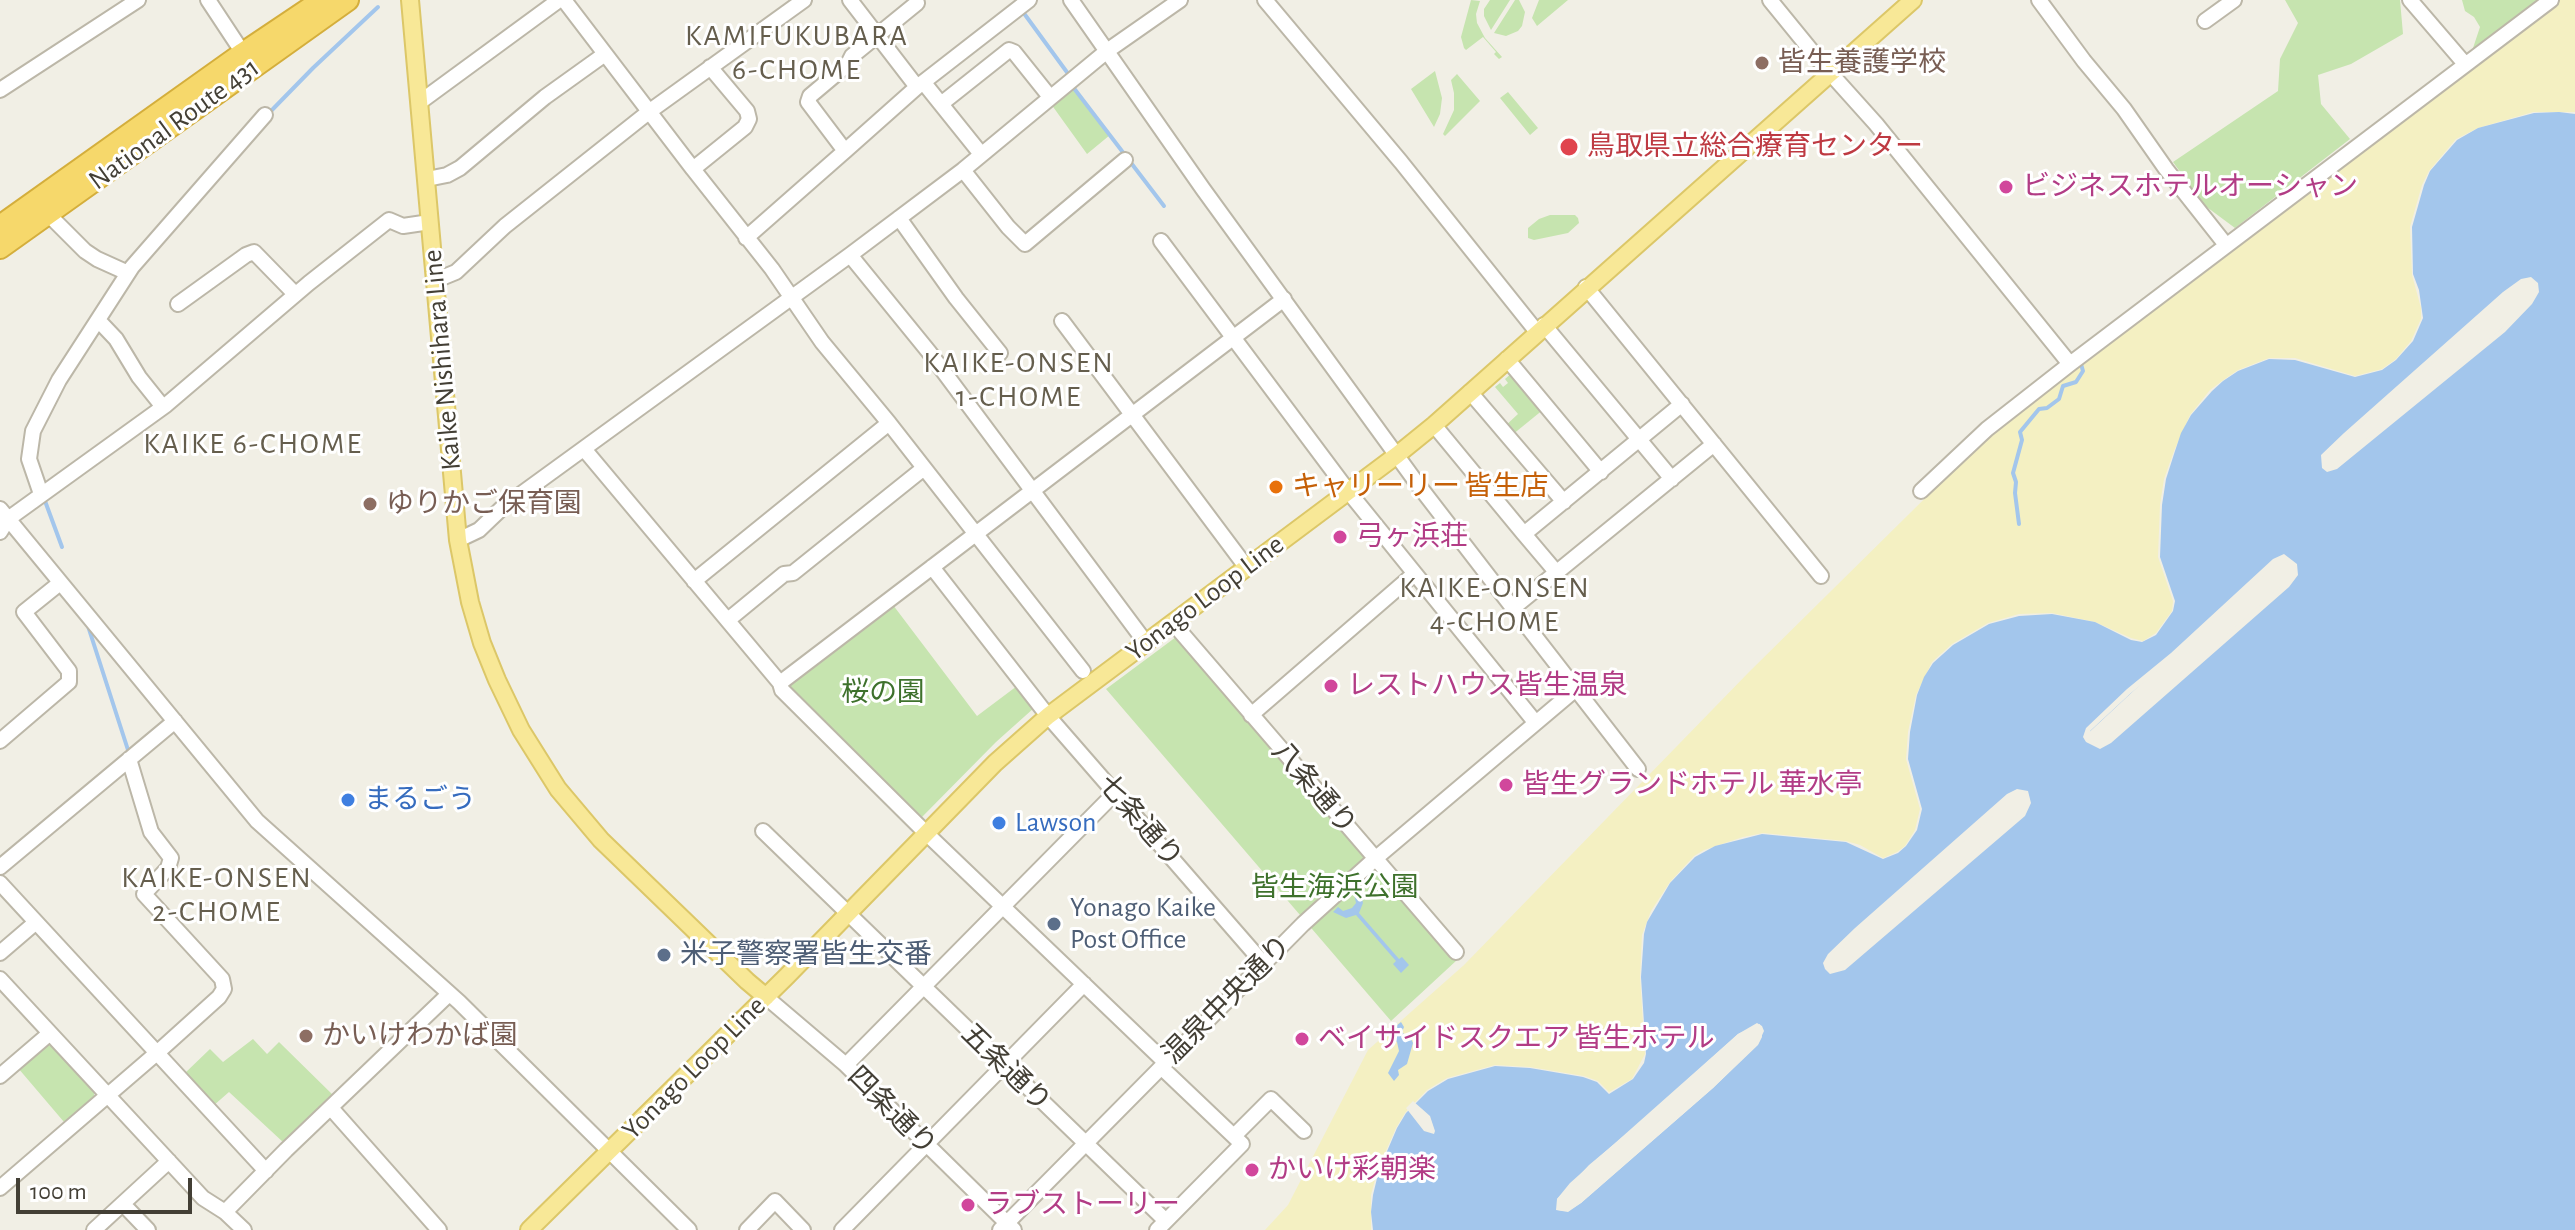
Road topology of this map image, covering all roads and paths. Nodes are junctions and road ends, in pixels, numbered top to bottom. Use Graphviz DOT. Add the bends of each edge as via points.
graph roads {
  1 [pos="138,0"];
  2 [pos="208,0"];
  3 [pos="322,0"];
  4 [pos="348,0"];
  5 [pos="410,0"];
  6 [pos="562,0"];
  7 [pos="804,0"];
  8 [pos="850,0"];
  9 [pos="1029,0"];
  10 [pos="1071,0"];
  11 [pos="1180,0"];
  12 [pos="1265,0"];
  13 [pos="1770,0"];
  14 [pos="1913,0"];
  15 [pos="2039,0"];
  16 [pos="2234,0"];
  17 [pos="2410,0"];
  18 [pos="2551,0"];
  19 [pos="917,3"];
  20 [pos="2205,21"];
  21 [pos="876,35"];
  22 [pos="1107,51"];
  23 [pos="243,53"];
  24 [pos="605,54"];
  25 [pos="2465,64"];
  26 [pos="710,67"];
  27 [pos="1831,72"];
  28 [pos="920,85"];
  29 [pos="0,90"];
  30 [pos="1050,97"];
  31 [pos="420,102"];
  32 [pos="941,104"];
  33 [pos="650,111"];
  34 [pos="265,115"];
  35 [pos="845,151"];
  36 [pos="981,154"];
  37 [pos="1125,160"];
  38 [pos="693,169"];
  39 [pos="963,170"];
  40 [pos="427,179"];
  41 [pos="48,214"];
  42 [pos="899,218"];
  43 [pos="430,222"];
  44 [pos="0,225"];
  45 [pos="746,238"];
  46 [pos="1161,241"];
  47 [pos="2226,245"];
  48 [pos="0,248"];
  49 [pos="850,255"];
  50 [pos="128,273"];
  51 [pos="434,281"];
  52 [pos="1586,287"];
  53 [pos="295,294"];
  54 [pos="792,298"];
  55 [pos="1284,299"];
  56 [pos="178,304"];
  57 [pos="98,320"];
  58 [pos="1062,321"];
  59 [pos="1540,328"];
  60 [pos="1233,337"];
  61 [pos="1000,353"];
  62 [pos="1507,359"];
  63 [pos="2070,364"];
  64 [pos="1470,392"];
  65 [pos="1682,404"];
  66 [pos="163,407"];
  67 [pos="1131,414"];
  68 [pos="889,423"];
  69 [pos="1434,425"];
  70 [pos="1639,440"];
  71 [pos="1714,444"];
  72 [pos="584,449"];
  73 [pos="1397,455"];
  74 [pos="924,468"];
  75 [pos="1601,472"];
  76 [pos="1672,479"];
  77 [pos="1033,489"];
  78 [pos="1348,491"];
  79 [pos="1921,491"];
  80 [pos="41,494"];
  81 [pos="1564,502"];
  82 [pos="4,514"];
  83 [pos="0,532"];
  84 [pos="975,533"];
  85 [pos="1524,534"];
  86 [pos="458,540"];
  87 [pos="932,567"];
  88 [pos="1247,568"];
  89 [pos="1557,573"];
  90 [pos="1414,574"];
  91 [pos="1821,576"];
  92 [pos="694,581"];
  93 [pos="60,583"];
  94 [pos="1513,608"];
  95 [pos="728,620"];
  96 [pos="1173,623"];
  97 [pos="1146,643"];
  98 [pos="1083,671"];
  99 [pos="780,683"];
  100 [pos="1576,689"];
  101 [pos="1251,715"];
  102 [pos="1048,716"];
  103 [pos="175,721"];
  104 [pos="1535,722"];
  105 [pos="0,741"];
  106 [pos="129,759"];
  107 [pos="1638,769"];
  108 [pos="1115,793"];
  109 [pos="763,831"];
  110 [pos="926,833"];
  111 [pos="1376,858"];
  112 [pos="0,867"];
  113 [pos="0,883"];
  114 [pos="1004,907"];
  115 [pos="847,914"];
  116 [pos="35,923"];
  117 [pos="1456,952"];
  118 [pos="0,953"];
  119 [pos="1263,963"];
  120 [pos="0,979"];
  121 [pos="1084,984"];
  122 [pos="924,988"];
  123 [pos="449,994"];
  124 [pos="766,997"];
  125 [pos="49,1034"];
  126 [pos="158,1052"];
  127 [pos="1163,1064"];
  128 [pos="846,1065"];
  129 [pos="1004,1066"];
  130 [pos="0,1076"];
  131 [pos="109,1095"];
  132 [pos="331,1108"];
  133 [pos="1304,1131"];
  134 [pos="1237,1141"];
  135 [pos="1086,1143"];
  136 [pos="926,1145"];
  137 [pos="611,1150"];
  138 [pos="169,1161"];
  139 [pos="266,1171"];
  140 [pos="0,1188"];
  141 [pos="123,1204"];
  142 [pos="234,1223"];
  143 [pos="1162,1225"];
  144 [pos="1007,1228"];
  145 [pos="846,1229"];
  146 [pos="94,1230"];
  147 [pos="148,1230"];
  148 [pos="439,1230"];
  149 [pos="529,1230"];
  150 [pos="688,1230"];
  151 [pos="747,1230"];
  152 [pos="803,1230"];
  1 -- 29 [label="street"];
  2 -- 23 [label="street"];
  3 -- 23 [label="highway, National Route 431"];
  4 -- 41 [label="highway, National Route 431"];
  5 -- 31 [label="main road, Kaike Nishihara Line"];
  6 -- 24 [label="street"];
  6 -- 31 [label="street"];
  7 -- 26 [label="street"];
  8 -- 21 [label="street"];
  9 -- 28 [label="street"];
  10 -- 22 [label="street"];
  11 -- 22 [label="street"];
  12 -- 59 [label="street"];
  13 -- 27 [label="street"];
  14 -- 27 [label="main road, Yonago Loop Line"];
  15 -- 47 [label="street"];
  16 -- 20 [label="street"];
  17 -- 25 [label="street"];
  18 -- 25 [label="street"];
  19 -- 21 [label="street"];
  21 -- 28 [label="street"];
  21 -- 35 [label="street" via="808,99"];
  22 -- 30 [label="street"];
  22 -- 55 [label="street"];
  23 -- 44 [label="highway, National Route 431"];
  24 -- 33 [label="street"];
  24 -- 40 [label="street" via="460,168"];
  25 -- 47 [label="street"];
  26 -- 33 [label="street"];
  26 -- 38 [label="street" via="749,119"];
  27 -- 52 [label="main road, Yonago Loop Line"];
  27 -- 63 [label="street"];
  28 -- 32 [label="street"];
  28 -- 35 [label="street"];
  30 -- 32 [label="street" via="1009,50"];
  30 -- 36 [label="street"];
  31 -- 40 [label="main road, Kaike Nishihara Line"];
  32 -- 36 [label="street"];
  33 -- 38 [label="street"];
  33 -- 51 [label="street" via="505,226 456,272"];
  34 -- 50 [label="street"];
  35 -- 45 [label="street"];
  36 -- 39 [label="street"];
  37 -- 39 [label="street" via="1025,244"];
  38 -- 45 [label="street"];
  39 -- 42 [label="street"];
  40 -- 43 [label="main road, Kaike Nishihara Line"];
  41 -- 48 [label="highway, National Route 431"];
  41 -- 50 [label="street" via="85,251"];
  42 -- 49 [label="street"];
  42 -- 61 [label="street"];
  43 -- 51 [label="main road, Kaike Nishihara Line"];
  43 -- 53 [label="street" via="403,226 389,220"];
  45 -- 54 [label="street"];
  46 -- 60 [label="street"];
  47 -- 63 [label="street"];
  49 -- 54 [label="street"];
  49 -- 77 [label="street"];
  50 -- 57 [label="street"];
  51 -- 86 [label="main road, Kaike Nishihara Line"];
  52 -- 59 [label="main road, Yonago Loop Line"];
  52 -- 65 [label="street"];
  53 -- 56 [label="street" via="254,252"];
  53 -- 66 [label="street"];
  54 -- 68 [label="street"];
  54 -- 72 [label="street"];
  55 -- 60 [label="street"];
  55 -- 73 [label="street"];
  57 -- 66 [label="street"];
  57 -- 80 [label="street" via="33,431 29,459"];
  58 -- 67 [label="street"];
  59 -- 62 [label="main road, Yonago Loop Line"];
  59 -- 70 [label="street"];
  60 -- 67 [label="street"];
  60 -- 78 [label="street"];
  62 -- 64 [label="main road, Yonago Loop Line"];
  62 -- 75 [label="street"];
  63 -- 79 [label="street" via="1987,429"];
  64 -- 69 [label="main road, Yonago Loop Line"];
  64 -- 81 [label="street"];
  65 -- 70 [label="street"];
  65 -- 71 [label="street"];
  66 -- 80 [label="street"];
  67 -- 77 [label="street"];
  67 -- 88 [label="street"];
  68 -- 74 [label="street"];
  68 -- 92 [label="street"];
  69 -- 73 [label="main road, Yonago Loop Line"];
  69 -- 85 [label="street"];
  70 -- 75 [label="street"];
  70 -- 76 [label="street"];
  71 -- 76 [label="street"];
  71 -- 91 [label="street"];
  72 -- 86 [label="street" via="479,530"];
  72 -- 92 [label="street"];
  73 -- 78 [label="main road, Yonago Loop Line"];
  73 -- 94 [label="street"];
  74 -- 84 [label="street"];
  74 -- 95 [label="street"];
  75 -- 81 [label="street"];
  76 -- 89 [label="street"];
  77 -- 84 [label="street"];
  77 -- 97 [label="street"];
  78 -- 88 [label="main road, Yonago Loop Line"];
  78 -- 90 [label="street"];
  80 -- 82 [label="street"];
  81 -- 85 [label="street"];
  82 -- 83 [label="street"];
  82 -- 93 [label="street"];
  84 -- 87 [label="street"];
  84 -- 98 [label="street"];
  85 -- 89 [label="street"];
  86 -- 124 [label="main road, Kaike Nishihara Line" via="482,643 541,764 601,840"];
  87 -- 99 [label="street"];
  87 -- 102 [label="street, 七条通り"];
  88 -- 96 [label="main road, Yonago Loop Line"];
  89 -- 94 [label="street"];
  90 -- 101 [label="street"];
  90 -- 104 [label="street"];
  92 -- 95 [label="street"];
  93 -- 103 [label="street"];
  93 -- 105 [label="street" via="24,612 71,678"];
  94 -- 100 [label="street"];
  95 -- 99 [label="street"];
  96 -- 97 [label="main road, Yonago Loop Line"];
  96 -- 101 [label="street, 八条通り"];
  97 -- 102 [label="main road, Yonago Loop Line"];
  99 -- 110 [label="street"];
  100 -- 104 [label="street, 温泉中央通り"];
  100 -- 107 [label="street"];
  101 -- 111 [label="street, 八条通り"];
  102 -- 108 [label="street, 七条通り"];
  102 -- 110 [label="main road, Yonago Loop Line"];
  103 -- 106 [label="street"];
  103 -- 123 [label="street" via="257,821"];
  104 -- 111 [label="street, 温泉中央通り"];
  106 -- 112 [label="street"];
  106 -- 126 [label="street" via="151,832 171,858 144,894 224,984 219,997"];
  108 -- 114 [label="street"];
  108 -- 119 [label="street, 七条通り"];
  109 -- 115 [label="street, 五条通り"];
  110 -- 114 [label="street"];
  110 -- 115 [label="main road, Yonago Loop Line"];
  111 -- 117 [label="street, 八条通り"];
  111 -- 119 [label="street, 温泉中央通り"];
  113 -- 116 [label="street"];
  114 -- 121 [label="street"];
  114 -- 122 [label="street"];
  115 -- 122 [label="street, 五条通り"];
  115 -- 124 [label="main road, Yonago Loop Line"];
  116 -- 118 [label="street"];
  116 -- 126 [label="street"];
  119 -- 127 [label="street, 温泉中央通り"];
  120 -- 125 [label="street"];
  121 -- 127 [label="street"];
  121 -- 129 [label="street"];
  122 -- 128 [label="street"];
  122 -- 129 [label="street, 五条通り"];
  123 -- 132 [label="street"];
  123 -- 137 [label="street"];
  124 -- 128 [label="street, 四条通り"];
  124 -- 137 [label="main road, Yonago Loop Line"];
  125 -- 130 [label="street"];
  125 -- 131 [label="street"];
  126 -- 131 [label="street"];
  126 -- 139 [label="street"];
  127 -- 134 [label="street"];
  127 -- 135 [label="street, 温泉中央通り"];
  128 -- 136 [label="street, 四条通り"];
  129 -- 135 [label="street, 五条通り"];
  129 -- 136 [label="street"];
  131 -- 138 [label="street"];
  131 -- 140 [label="street"];
  132 -- 139 [label="street"];
  132 -- 148 [label="street"];
  133 -- 134 [label="street" via="1271,1099"];
  134 -- 143 [label="street"];
  135 -- 143 [label="street, 五条通り"];
  135 -- 144 [label="street, 温泉中央通り"];
  136 -- 144 [label="street, 四条通り"];
  136 -- 145 [label="street"];
  137 -- 149 [label="main road, Yonago Loop Line"];
  137 -- 150 [label="street"];
  138 -- 141 [label="street"];
  138 -- 142 [label="street"];
  139 -- 142 [label="street"];
  141 -- 146 [label="street"];
  141 -- 147 [label="street"];
  151 -- 152 [label="street" via="775,1201"];
}
